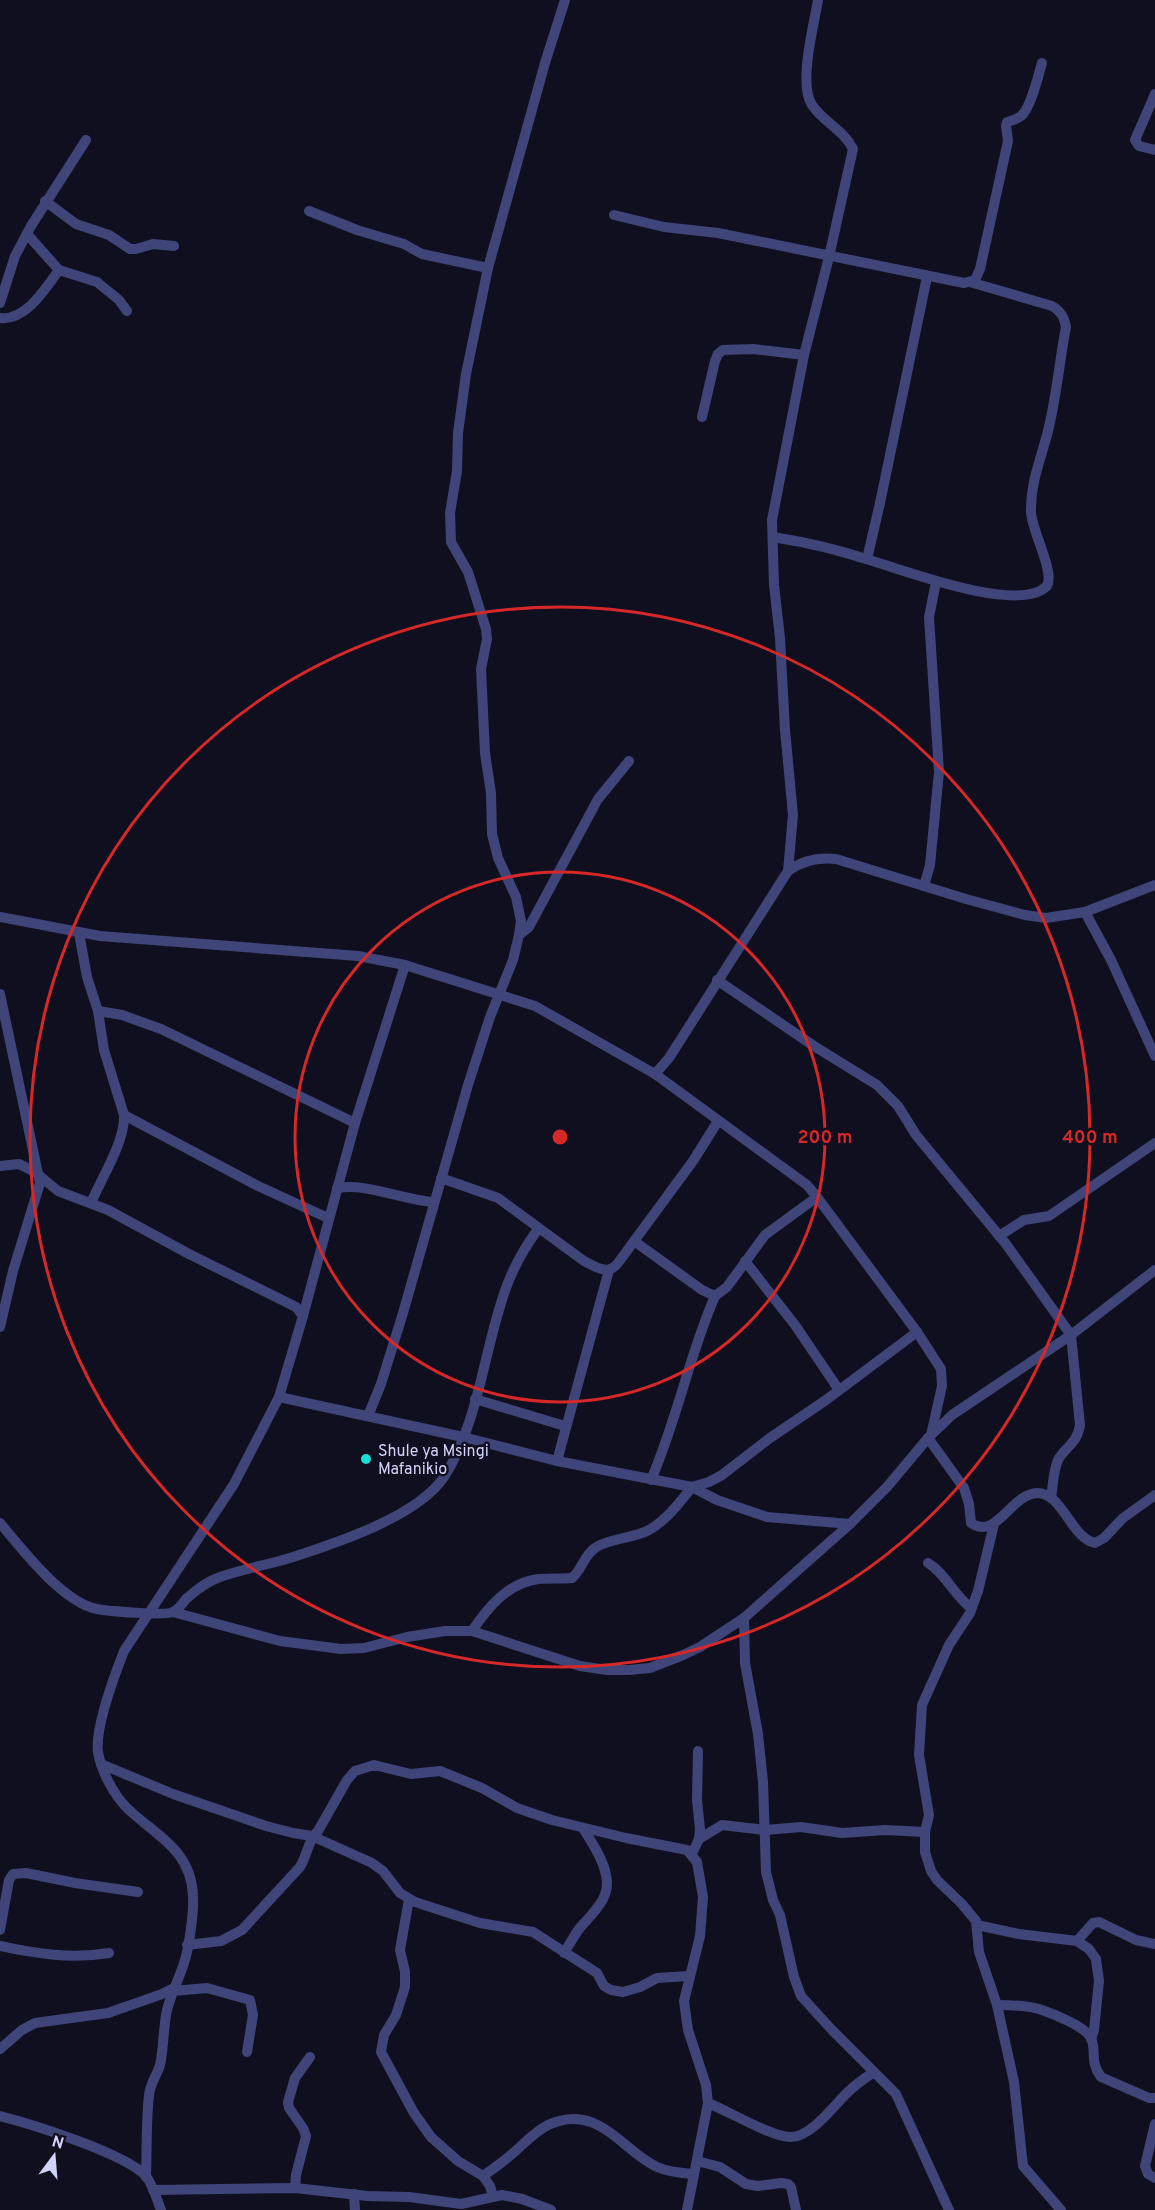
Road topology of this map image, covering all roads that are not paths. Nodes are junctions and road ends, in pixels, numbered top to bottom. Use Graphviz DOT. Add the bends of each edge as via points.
graph roads {
  1 [pos="565,0"];
  2 [pos="818,0"];
  3 [pos="1042,63"];
  4 [pos="1155,94"];
  5 [pos="86,140"];
  6 [pos="1155,150"];
  7 [pos="45,201"];
  8 [pos="309,211"];
  9 [pos="614,215"];
  10 [pos="27,234"];
  11 [pos="174,246"];
  12 [pos="830,257"];
  13 [pos="488,268"];
  14 [pos="59,270"];
  15 [pos="927,277"];
  16 [pos="970,282"];
  17 [pos="0,303"];
  18 [pos="128,311"];
  19 [pos="0,318"];
  20 [pos="804,355"];
  21 [pos="702,417"];
  22 [pos="773,537"];
  23 [pos="867,559"];
  24 [pos="936,582"];
  25 [pos="629,761"];
  26 [pos="788,871"];
  27 [pos="1155,885"];
  28 [pos="924,886"];
  29 [pos="1085,912"];
  30 [pos="0,917"];
  31 [pos="79,933"];
  32 [pos="519,936"];
  33 [pos="405,965"];
  34 [pos="717,980"];
  35 [pos="0,994"];
  36 [pos="499,996"];
  37 [pos="98,1011"];
  38 [pos="1155,1056"];
  39 [pos="655,1074"];
  40 [pos="124,1115"];
  41 [pos="718,1121"];
  42 [pos="355,1123"];
  43 [pos="1155,1143"];
  44 [pos="33,1156"];
  45 [pos="19,1164"];
  46 [pos="0,1166"];
  47 [pos="40,1176"];
  48 [pos="441,1178"];
  49 [pos="337,1188"];
  50 [pos="817,1197"];
  51 [pos="434,1202"];
  52 [pos="91,1203"];
  53 [pos="328,1218"];
  54 [pos="538,1229"];
  55 [pos="999,1236"];
  56 [pos="634,1241"];
  57 [pos="745,1261"];
  58 [pos="609,1270"];
  59 [pos="1155,1270"];
  60 [pos="715,1296"];
  61 [pos="303,1316"];
  62 [pos="0,1327"];
  63 [pos="917,1332"];
  64 [pos="1071,1335"];
  65 [pos="839,1390"];
  66 [pos="279,1397"];
  67 [pos="475,1399"];
  68 [pos="368,1416"];
  69 [pos="565,1426"];
  70 [pos="463,1437"];
  71 [pos="929,1437"];
  72 [pos="556,1461"];
  73 [pos="651,1480"];
  74 [pos="692,1486"];
  75 [pos="1155,1495"];
  76 [pos="1051,1498"];
  77 [pos="0,1523"];
  78 [pos="850,1524"];
  79 [pos="994,1524"];
  80 [pos="928,1563"];
  81 [pos="971,1608"];
  82 [pos="173,1612"];
  83 [pos="148,1613"];
  84 [pos="744,1618"];
  85 [pos="472,1630"];
  86 [pos="698,1751"];
  87 [pos="102,1764"];
  88 [pos="583,1828"];
  89 [pos="765,1830"];
  90 [pos="925,1832"];
  91 [pos="312,1836"];
  92 [pos="699,1839"];
  93 [pos="692,1854"];
  94 [pos="138,1892"];
  95 [pos="409,1899"];
  96 [pos="977,1925"];
  97 [pos="0,1930"];
  98 [pos="1077,1941"];
  99 [pos="1155,1944"];
  100 [pos="187,1945"];
  101 [pos="0,1946"];
  102 [pos="109,1953"];
  103 [pos="564,1953"];
  104 [pos="690,1976"];
  105 [pos="173,1989"];
  106 [pos="997,2005"];
  107 [pos="1091,2039"];
  108 [pos="0,2049"];
  109 [pos="247,2052"];
  110 [pos="310,2057"];
  111 [pos="874,2072"];
  112 [pos="1155,2098"];
  113 [pos="708,2103"];
  114 [pos="0,2116"];
  115 [pos="1155,2124"];
  116 [pos="697,2161"];
  117 [pos="693,2174"];
  118 [pos="483,2176"];
  119 [pos="146,2177"];
  120 [pos="1155,2178"];
  121 [pos="295,2188"];
  122 [pos="153,2190"];
  123 [pos="354,2194"];
  124 [pos="493,2196"];
  125 [pos="545,2209"];
  126 [pos="161,2210"];
  127 [pos="355,2210"];
  128 [pos="687,2210"];
  129 [pos="796,2210"];
  130 [pos="949,2210"];
  131 [pos="1061,2210"];
  1 -- 13 [label="street"];
  2 -- 12 [label="street" via="808,62 808,97 853,148"];
  3 -- 16 [label="street" via="1023,113 1007,122 1008,141 979,276"];
  4 -- 6 [label="street" via="1135,140 1139,146"];
  5 -- 7 [label="street"];
  7 -- 10 [label="street"];
  7 -- 11 [label="street" via="76,224 108,235 125,247"];
  8 -- 13 [label="street" via="422,254"];
  9 -- 12 [label="street"];
  10 -- 14 [label="street"];
  10 -- 17 [label="street" via="15,256"];
  12 -- 15 [label="street"];
  12 -- 20 [label="street"];
  13 -- 32 [label="street" via="463,392 450,530 455,550 468,572 488,639 481,669 492,834 516,897 521,921"];
  14 -- 18 [label="street" via="97,282"];
  14 -- 19 [label="street" via="20,315"];
  15 -- 16 [label="street"];
  15 -- 23 [label="street"];
  16 -- 24 [label="street" via="1052,306 1065,321 1050,423 1032,495 1033,526 1050,579 1044,590 1020,595"];
  20 -- 21 [label="street" via="723,350 715,361"];
  20 -- 22 [label="street" via="775,501"];
  22 -- 23 [label="street"];
  22 -- 26 [label="street" via="793,815"];
  23 -- 24 [label="street"];
  24 -- 28 [label="street" via="929,617 939,772 930,865"];
  25 -- 32 [label="street" via="598,799 529,927"];
  26 -- 28 [label="street" via="804,861 836,859"];
  26 -- 34 [label="street"];
  27 -- 29 [label="street"];
  28 -- 29 [label="street" via="1025,915 1046,918"];
  29 -- 38 [label="street"];
  30 -- 31 [label="street"];
  31 -- 33 [label="street" via="358,956"];
  31 -- 37 [label="street"];
  32 -- 36 [label="street"];
  33 -- 36 [label="street"];
  33 -- 42 [label="street"];
  34 -- 39 [label="street"];
  34 -- 55 [label="street" via="883,1090"];
  35 -- 44 [label="street"];
  36 -- 39 [label="street" via="535,1006"];
  36 -- 48 [label="street"];
  37 -- 40 [label="street" via="104,1050"];
  37 -- 42 [label="street" via="161,1029"];
  39 -- 41 [label="street"];
  40 -- 52 [label="street" via="117,1150"];
  40 -- 53 [label="street"];
  41 -- 50 [label="street" via="807,1185"];
  41 -- 56 [label="street"];
  42 -- 49 [label="street"];
  43 -- 55 [label="street" via="1049,1216 1024,1220"];
  44 -- 45 [label="street"];
  44 -- 47 [label="street"];
  45 -- 46 [label="street"];
  45 -- 47 [label="street"];
  47 -- 52 [label="street" via="58,1191"];
  47 -- 62 [label="street" via="8,1270"];
  48 -- 51 [label="street"];
  48 -- 54 [label="street" via="498,1198"];
  49 -- 51 [label="street" via="357,1186"];
  49 -- 53 [label="street"];
  50 -- 57 [label="street" via="765,1235"];
  50 -- 63 [label="street"];
  51 -- 68 [label="street"];
  52 -- 61 [label="street" via="296,1307"];
  53 -- 61 [label="street"];
  54 -- 58 [label="street" via="584,1261"];
  54 -- 67 [label="street" via="505,1290"];
  55 -- 64 [label="street"];
  56 -- 58 [label="street" via="614,1269"];
  56 -- 60 [label="street"];
  57 -- 60 [label="street" via="727,1287"];
  57 -- 65 [label="street"];
  58 -- 69 [label="street"];
  59 -- 64 [label="street"];
  60 -- 73 [label="street"];
  61 -- 66 [label="street"];
  63 -- 65 [label="street"];
  63 -- 71 [label="street" via="942,1376"];
  64 -- 71 [label="street" via="952,1415"];
  64 -- 76 [label="street" via="1080,1425 1078,1436 1059,1458"];
  65 -- 74 [label="street" via="722,1475"];
  66 -- 68 [label="street"];
  66 -- 83 [label="street" via="234,1484"];
  67 -- 69 [label="street"];
  67 -- 70 [label="street"];
  68 -- 70 [label="street"];
  69 -- 72 [label="street"];
  70 -- 72 [label="street"];
  70 -- 82 [label="street" via="445,1475 420,1502 365,1530 290,1558 220,1577 193,1593"];
  71 -- 78 [label="street"];
  71 -- 79 [label="street" via="964,1488 971,1523 984,1527"];
  72 -- 73 [label="street"];
  73 -- 74 [label="street"];
  74 -- 78 [label="street" via="717,1500 767,1517"];
  74 -- 85 [label="street" via="675,1508 648,1530 594,1549 572,1578 524,1582 509,1590"];
  75 -- 76 [label="street" via="1095,1543 1080,1534"];
  76 -- 79 [label="street" via="1039,1493 1028,1495"];
  77 -- 83 [label="street" via="49,1577 76,1600 98,1609"];
  78 -- 84 [label="street"];
  79 -- 81 [label="street"];
  80 -- 81 [label="street"];
  81 -- 90 [label="street" via="922,1705 919,1755 928,1815"];
  82 -- 83 [label="street"];
  82 -- 85 [label="street" via="280,1641 341,1649"];
  83 -- 87 [label="street" via="124,1651 114,1680 99,1737"];
  84 -- 85 [label="street" via="684,1655 650,1668 629,1670 580,1666"];
  84 -- 89 [label="street" via="745,1663 764,1782"];
  86 -- 92 [label="street"];
  87 -- 91 [label="street" via="266,1826"];
  87 -- 100 [label="street" via="116,1794 164,1837 186,1868 194,1897"];
  88 -- 91 [label="street" via="517,1808 447,1774 411,1774 374,1765 355,1771 347,1780"];
  88 -- 93 [label="street" via="677,1847"];
  88 -- 103 [label="street" via="607,1876 606,1889 599,1906"];
  89 -- 90 [label="street" via="792,1827 842,1833"];
  89 -- 92 [label="street" via="722,1825"];
  89 -- 111 [label="street" via="768,1884 801,1996"];
  90 -- 96 [label="street" via="925,1852 931,1871"];
  91 -- 95 [label="street" via="372,1863"];
  91 -- 100 [label="street" via="300,1867 242,1930 221,1941"];
  92 -- 93 [label="street"];
  93 -- 104 [label="street" via="703,1897 700,1936"];
  94 -- 97 [label="street" via="13,1874"];
  95 -- 103 [label="street" via="480,1923 533,1932"];
  95 -- 118 [label="street" via="400,1950 405,1987 384,2035 381,2052 431,2137"];
  96 -- 98 [label="street"];
  96 -- 106 [label="street" via="979,1952"];
  98 -- 99 [label="street" via="1093,1923 1099,1922 1136,1940"];
  98 -- 107 [label="street" via="1089,1949 1099,1972"];
  100 -- 105 [label="street"];
  101 -- 102 [label="street" via="72,1956"];
  103 -- 104 [label="street" via="597,1973 606,1988 617,1991 631,1990 657,1978"];
  104 -- 113 [label="street" via="684,2001 688,2030"];
  105 -- 108 [label="street" via="118,2010 35,2023"];
  105 -- 109 [label="street" via="207,1988 250,2000"];
  105 -- 119 [label="street" via="160,2064 149,2092"];
  106 -- 107 [label="street" via="1038,2008 1087,2032"];
  106 -- 131 [label="street" via="1014,2082 1023,2166"];
  107 -- 112 [label="street" via="1092,2055 1101,2077"];
  110 -- 121 [label="street" via="295,2078 288,2102 306,2136"];
  111 -- 113 [label="street" via="800,2136 777,2134"];
  111 -- 130 [label="street" via="901,2102"];
  113 -- 116 [label="street"];
  114 -- 119 [label="street" via="123,2160"];
  115 -- 120 [label="street" via="1145,2166"];
  116 -- 117 [label="street"];
  116 -- 129 [label="street" via="720,2167 746,2184 788,2184"];
  117 -- 118 [label="street" via="660,2168 607,2129 574,2120 539,2130"];
  117 -- 128 [label="street"];
  118 -- 124 [label="street"];
  119 -- 122 [label="street"];
  121 -- 122 [label="street"];
  121 -- 123 [label="street"];
  122 -- 126 [label="street"];
  123 -- 124 [label="street" via="461,2204"];
  123 -- 127 [label="street"];
  124 -- 125 [label="street" via="511,2197"];
}
